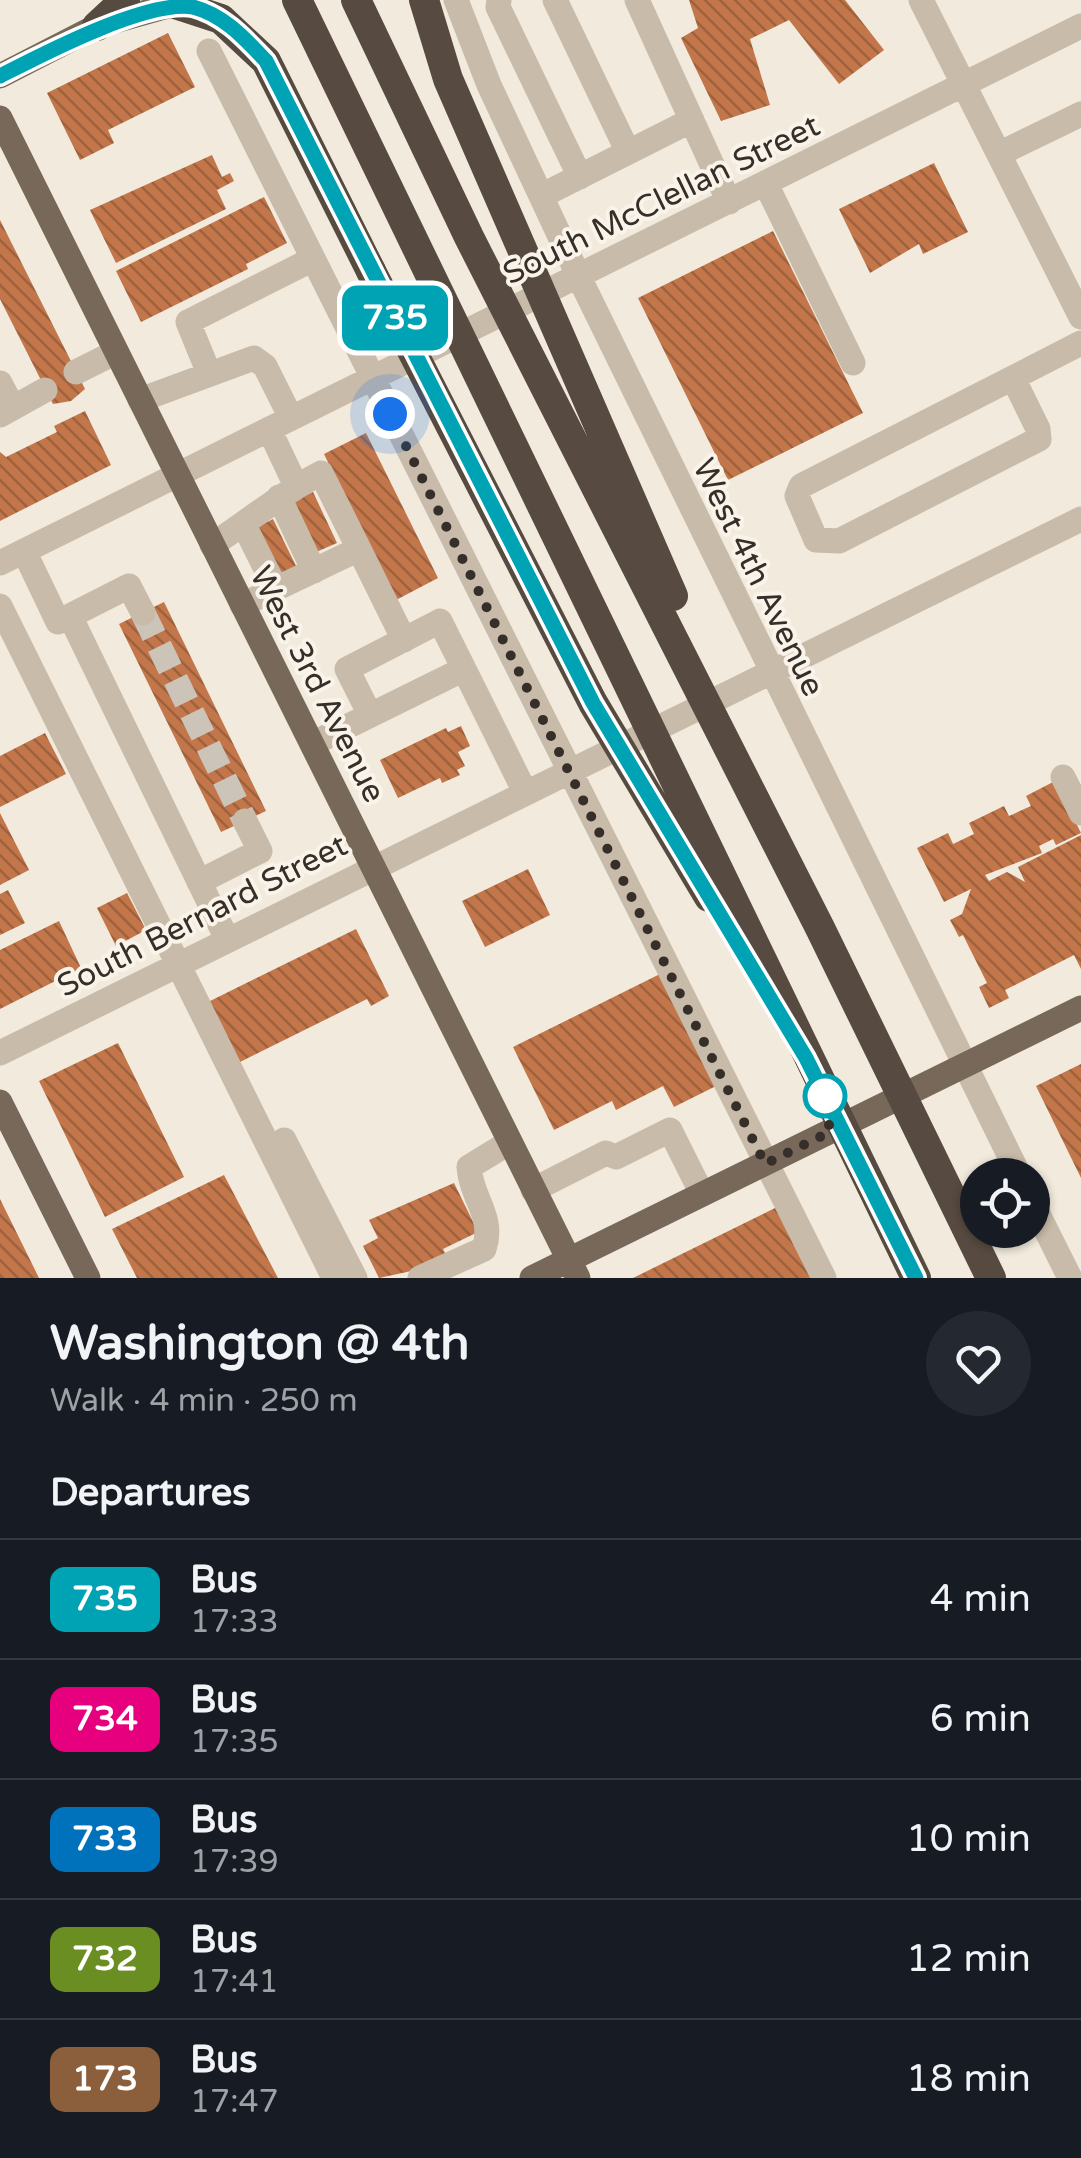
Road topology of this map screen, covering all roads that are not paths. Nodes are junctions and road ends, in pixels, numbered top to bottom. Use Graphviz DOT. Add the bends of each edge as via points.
graph roads {
  1 [pos="125,0"];
  2 [pos="297,0"];
  3 [pos="356,0"];
  4 [pos="424,0"];
  5 [pos="456,0"];
  6 [pos="499,0"];
  7 [pos="555,0"];
  8 [pos="637,0"];
  9 [pos="921,0"];
  10 [pos="179,2"];
  11 [pos="97,26"];
  12 [pos="1081,26"];
  13 [pos="209,51"];
  14 [pos="0,76"];
  15 [pos="964,85"];
  16 [pos="1081,114"];
  17 [pos="0,118"];
  18 [pos="692,120"];
  19 [pos="628,152"];
  20 [pos="999,154"];
  21 [pos="580,177"];
  22 [pos="766,184"];
  23 [pos="541,196"];
  24 [pos="729,202"];
  25 [pos="313,260"];
  26 [pos="578,275"];
  27 [pos="1081,317"];
  28 [pos="1081,343"];
  29 [pos="116,352"];
  30 [pos="854,363"];
  31 [pos="208,371"];
  32 [pos="76,372"];
  33 [pos="372,378"];
  34 [pos="1013,378"];
  35 [pos="0,383"];
  36 [pos="46,390"];
  37 [pos="140,400"];
  38 [pos="6,412"];
  39 [pos="280,423"];
  40 [pos="178,474"];
  41 [pos="287,491"];
  42 [pos="1081,519"];
  43 [pos="244,524"];
  44 [pos="212,546"];
  45 [pos="359,549"];
  46 [pos="24,551"];
  47 [pos="0,563"];
  48 [pos="314,571"];
  49 [pos="276,589"];
  50 [pos="242,605"];
  51 [pos="0,606"];
  52 [pos="143,612"];
  53 [pos="70,616"];
  54 [pos="404,640"];
  55 [pos="464,668"];
  56 [pos="769,673"];
  57 [pos="370,715"];
  58 [pos="312,744"];
  59 [pos="568,771"];
  60 [pos="1063,776"];
  61 [pos="525,792"];
  62 [pos="1081,813"];
  63 [pos="245,821"];
  64 [pos="372,866"];
  65 [pos="199,882"];
  66 [pos="820,928"];
  67 [pos="227,938"];
  68 [pos="176,964"];
  69 [pos="1081,1008"];
  70 [pos="0,1052"];
  71 [pos="806,1058"];
  72 [pos="965,1065"];
  73 [pos="0,1102"];
  74 [pos="284,1140"];
  75 [pos="510,1142"];
  76 [pos="1011,1158"];
  77 [pos="765,1164"];
  78 [pos="534,1190"];
  79 [pos="702,1194"];
  80 [pos="1050,1238"];
  81 [pos="573,1269"];
  82 [pos="88,1278"];
  83 [pos="334,1278"];
  84 [pos="355,1278"];
  85 [pos="420,1278"];
  86 [pos="532,1278"];
  87 [pos="824,1278"];
  88 [pos="916,1278"];
  89 [pos="991,1278"];
  90 [pos="1070,1278"];
  1 -- 11 [label="highway"];
  2 -- 71 [label="highway, bridge"];
  3 -- 66 [label="highway, bridge"];
  4 -- 66 [label="highway, bridge" via="448,79"];
  5 -- 23 [label="street, West 4th Avenue"];
  6 -- 21 [label="street"];
  7 -- 19 [label="street"];
  8 -- 18 [label="street"];
  9 -- 15 [label="street"];
  10 -- 11 [label="main road"];
  10 -- 71 [label="highway, bridge" via="221,19 266,61 593,703"];
  11 -- 14 [label="main road"];
  12 -- 15 [label="street, South McClellan Street"];
  13 -- 25 [label="street"];
  15 -- 20 [label="street"];
  15 -- 22 [label="street, South McClellan Street"];
  16 -- 20 [label="street"];
  17 -- 29 [label="main road, West 3rd Avenue"];
  18 -- 19 [label="street"];
  18 -- 24 [label="street"];
  19 -- 21 [label="street"];
  20 -- 27 [label="street"];
  21 -- 23 [label="street"];
  22 -- 24 [label="street, South McClellan Street"];
  22 -- 30 [label="street"];
  23 -- 26 [label="street, West 4th Avenue"];
  24 -- 26 [label="street, South McClellan Street"];
  25 -- 31 [label="street" via="188,322"];
  25 -- 33 [label="street"];
  26 -- 33 [label="street, South McClellan Street"];
  26 -- 56 [label="street, West 4th Avenue"];
  28 -- 34 [label="street"];
  29 -- 32 [label="street"];
  29 -- 37 [label="main road, West 3rd Avenue"];
  31 -- 37 [label="street"];
  31 -- 39 [label="street" via="254,358 264,366"];
  33 -- 39 [label="street, South McClellan Street"];
  33 -- 59 [label="street"];
  34 -- 34 [label="street" via="800,486 800,506 816,540 840,541 1038,439"];
  35 -- 38 [label="street"];
  36 -- 38 [label="street"];
  37 -- 40 [label="main road, West 3rd Avenue"];
  39 -- 40 [label="street, South McClellan Street"];
  39 -- 41 [label="street"];
  40 -- 44 [label="main road, West 3rd Avenue"];
  40 -- 46 [label="street, South McClellan Street"];
  41 -- 43 [label="street"];
  41 -- 45 [label="street" via="321,474"];
  41 -- 48 [label="street"];
  42 -- 56 [label="street, South Bernard Street"];
  43 -- 44 [label="street"];
  43 -- 49 [label="street"];
  44 -- 50 [label="main road, West 3rd Avenue"];
  45 -- 48 [label="street"];
  45 -- 54 [label="street"];
  46 -- 47 [label="street, South McClellan Street"];
  46 -- 53 [label="street" via="58,622"];
  48 -- 49 [label="street"];
  49 -- 50 [label="street"];
  50 -- 58 [label="main road, West 3rd Avenue"];
  51 -- 68 [label="street"];
  52 -- 53 [label="street" via="130,586"];
  53 -- 65 [label="street"];
  54 -- 55 [label="street" via="440,622"];
  54 -- 57 [label="street" via="347,669"];
  55 -- 57 [label="street"];
  55 -- 61 [label="street"];
  56 -- 59 [label="street, South Bernard Street"];
  56 -- 72 [label="street, West 4th Avenue"];
  57 -- 58 [label="street"];
  58 -- 64 [label="main road, West 3rd Avenue"];
  59 -- 61 [label="street, South Bernard Street"];
  59 -- 77 [label="street"];
  60 -- 62 [label="street"];
  61 -- 64 [label="street, South Bernard Street"];
  63 -- 65 [label="street" via="260,851"];
  64 -- 67 [label="street, South Bernard Street"];
  64 -- 75 [label="main road, West 3rd Avenue"];
  65 -- 67 [label="street"];
  66 -- 89 [label="highway, bridge"];
  67 -- 68 [label="street, South Bernard Street"];
  68 -- 70 [label="street, South Bernard Street"];
  68 -- 83 [label="street"];
  69 -- 72 [label="main road"];
  71 -- 88 [label="highway, bridge"];
  72 -- 76 [label="street, West 4th Avenue"];
  72 -- 77 [label="main road"];
  73 -- 82 [label="main road"];
  74 -- 84 [label="street"];
  75 -- 78 [label="main road, West 3rd Avenue"];
  75 -- 85 [label="street" via="469,1167 486,1215 484,1248"];
  77 -- 79 [label="main road"];
  77 -- 87 [label="street"];
  78 -- 79 [label="street" via="670,1130"];
  78 -- 81 [label="main road, West 3rd Avenue"];
  79 -- 81 [label="main road"];
  80 -- 90 [label="street"];
  81 -- 86 [label="main road"];
}
